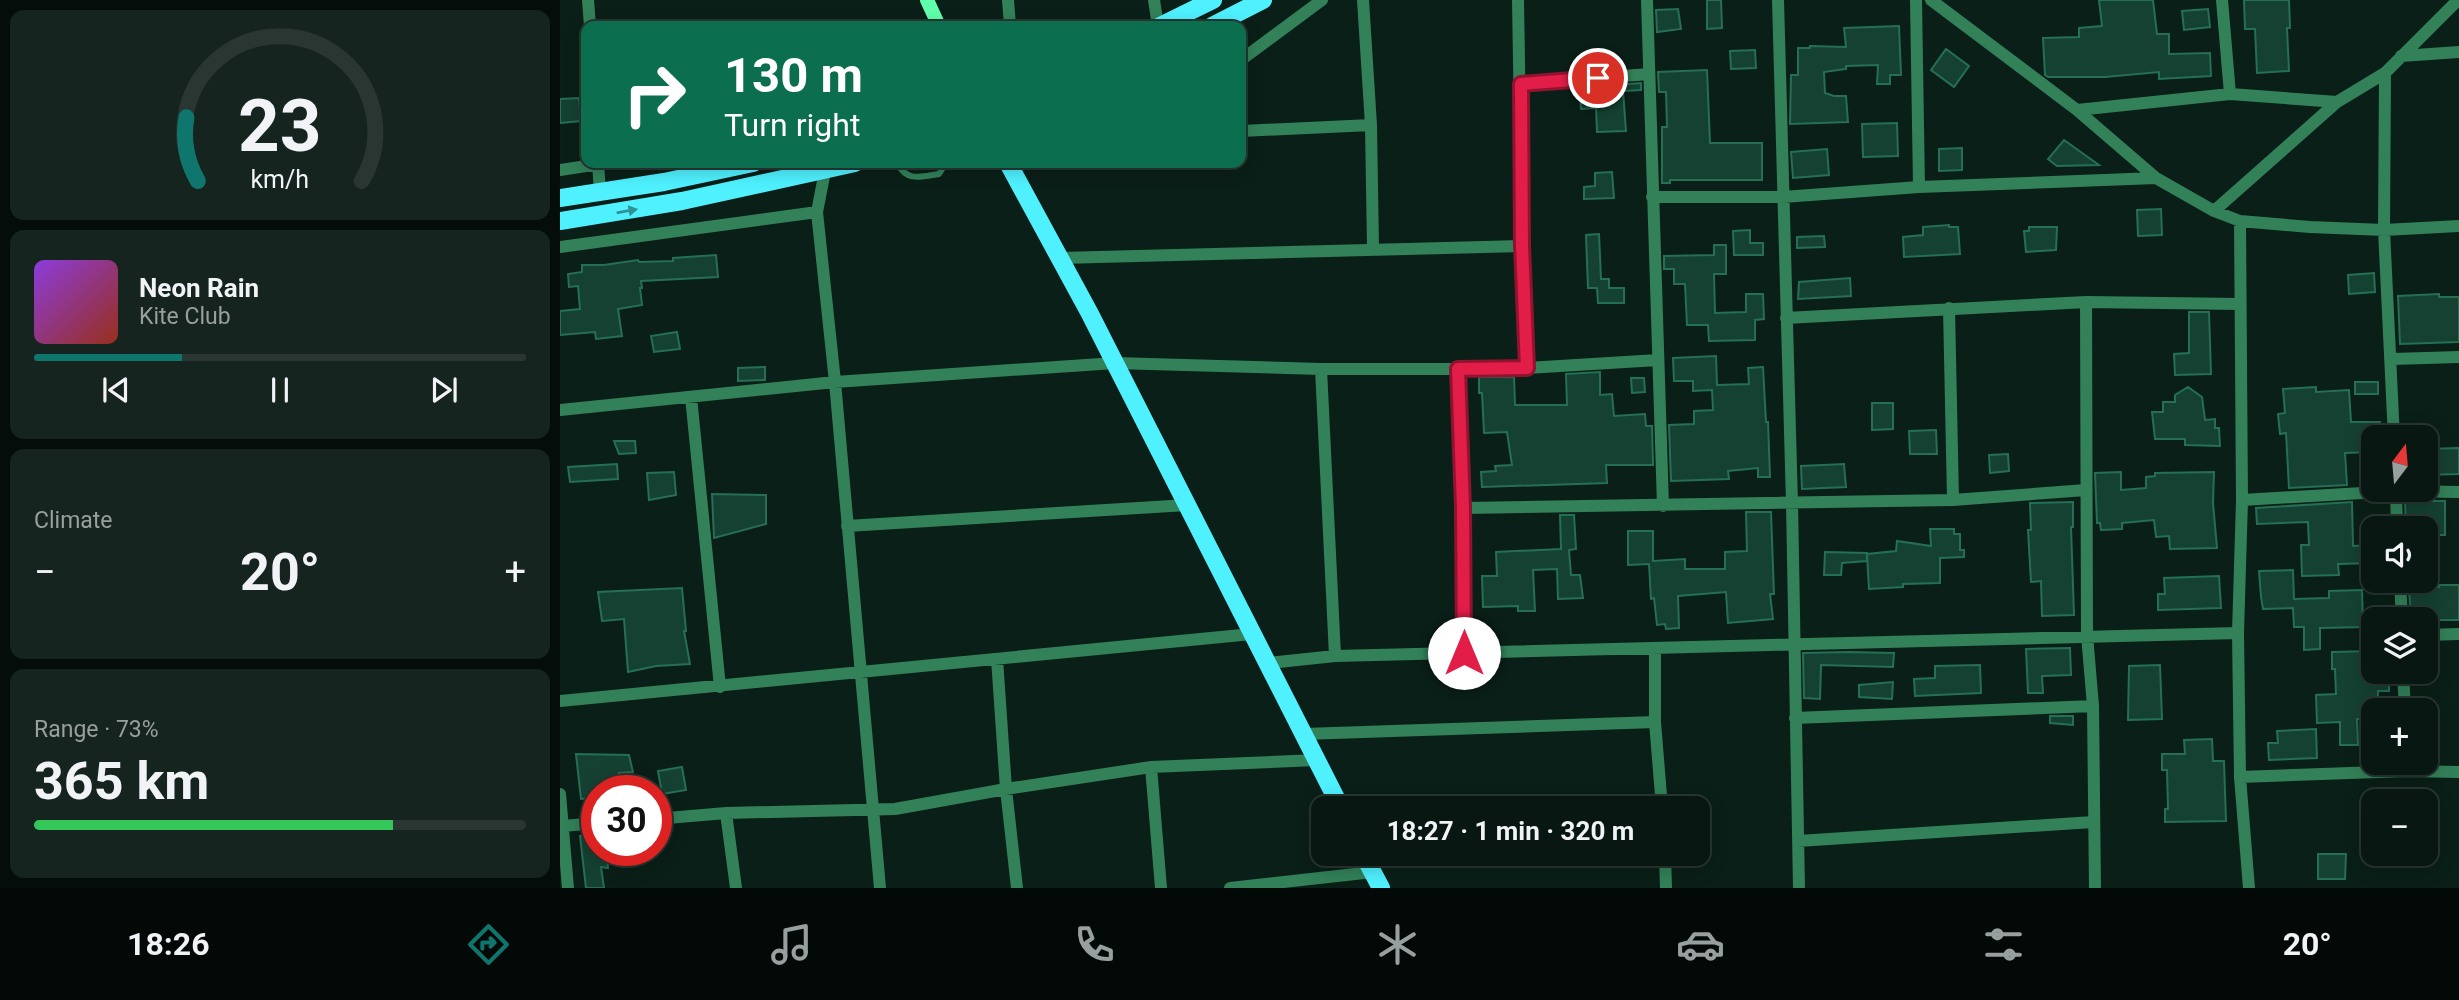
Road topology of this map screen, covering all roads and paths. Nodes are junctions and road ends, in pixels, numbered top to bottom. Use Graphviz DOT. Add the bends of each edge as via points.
graph roads {
  1 [pos="588,0"];
  2 [pos="927,0"];
  3 [pos="1008,0"];
  4 [pos="1154,0"];
  5 [pos="1213,0"];
  6 [pos="1263,0"];
  7 [pos="1322,0"];
  8 [pos="1363,0"];
  9 [pos="1518,0"];
  10 [pos="1647,0"];
  11 [pos="1778,0"];
  12 [pos="1916,0"];
  13 [pos="1931,0"];
  14 [pos="2222,0"];
  15 [pos="2458,0"];
  16 [pos="590,21"];
  17 [pos="937,21"];
  18 [pos="1010,21"];
  19 [pos="1158,21"];
  20 [pos="1169,21"];
  21 [pos="1222,21"];
  22 [pos="2459,52"];
  23 [pos="1246,56"];
  24 [pos="2401,56"];
  25 [pos="2385,73"];
  26 [pos="1648,74"];
  27 [pos="1521,84"];
  28 [pos="2230,94"];
  29 [pos="2337,102"];
  30 [pos="2077,110"];
  31 [pos="1371,125"];
  32 [pos="1246,131"];
  33 [pos="581,166"];
  34 [pos="601,168"];
  35 [pos="730,168"];
  36 [pos="836,168"];
  37 [pos="900,168"];
  38 [pos="943,168"];
  39 [pos="1012,168"];
  40 [pos="560,170"];
  41 [pos="825,171"];
  42 [pos="2156,178"];
  43 [pos="1919,187"];
  44 [pos="600,192"];
  45 [pos="1653,197"];
  46 [pos="1783,197"];
  47 [pos="560,198"];
  48 [pos="2214,211"];
  49 [pos="817,212"];
  50 [pos="560,221"];
  51 [pos="2240,221"];
  52 [pos="2459,226"];
  53 [pos="2384,230"];
  54 [pos="1522,246"];
  55 [pos="560,247"];
  56 [pos="1373,248"];
  57 [pos="1060,258"];
  58 [pos="2085,302"];
  59 [pos="2240,304"];
  60 [pos="1949,308"];
  61 [pos="1786,318"];
  62 [pos="2459,358"];
  63 [pos="2392,359"];
  64 [pos="1658,360"];
  65 [pos="1115,363"];
  66 [pos="1527,368"];
  67 [pos="1321,369"];
  68 [pos="1458,369"];
  69 [pos="835,382"];
  70 [pos="691,397"];
  71 [pos="560,410"];
  72 [pos="2394,425"];
  73 [pos="2086,490"];
  74 [pos="2438,492"];
  75 [pos="2459,492"];
  76 [pos="2361,493"];
  77 [pos="1953,500"];
  78 [pos="2242,500"];
  79 [pos="1792,503"];
  80 [pos="1186,505"];
  81 [pos="1663,506"];
  82 [pos="1463,508"];
  83 [pos="848,526"];
  84 [pos="2238,633"];
  85 [pos="1252,634"];
  86 [pos="2459,634"];
  87 [pos="2087,635"];
  88 [pos="2438,635"];
  89 [pos="1795,646"];
  90 [pos="1655,649"];
  91 [pos="1464,653"];
  92 [pos="1335,656"];
  93 [pos="997,659"];
  94 [pos="1269,663"];
  95 [pos="860,672"];
  96 [pos="720,687"];
  97 [pos="560,701"];
  98 [pos="2092,706"];
  99 [pos="1795,718"];
  100 [pos="1656,722"];
  101 [pos="1304,734"];
  102 [pos="1317,761"];
  103 [pos="1151,767"];
  104 [pos="2361,770"];
  105 [pos="2438,770"];
  106 [pos="2459,772"];
  107 [pos="2240,777"];
  108 [pos="1006,789"];
  109 [pos="560,794"];
  110 [pos="1335,796"];
  111 [pos="1661,796"];
  112 [pos="873,810"];
  113 [pos="726,813"];
  114 [pos="672,818"];
  115 [pos="2094,822"];
  116 [pos="581,825"];
  117 [pos="563,826"];
  118 [pos="1798,841"];
  119 [pos="562,843"];
  120 [pos="1665,866"];
  121 [pos="1377,880"];
  122 [pos="568,888"];
  123 [pos="736,888"];
  124 [pos="880,888"];
  125 [pos="1017,888"];
  126 [pos="1161,888"];
  127 [pos="1230,888"];
  128 [pos="1666,888"];
  129 [pos="1799,888"];
  130 [pos="2095,888"];
  131 [pos="2249,888"];
  1 -- 16 [label="street"];
  2 -- 17 [label="main road"];
  3 -- 18 [label="street"];
  4 -- 19 [label="street"];
  5 -- 20 [label="main road"];
  6 -- 21 [label="main road"];
  7 -- 23 [label="street"];
  8 -- 31 [label="street"];
  9 -- 27 [label="street"];
  10 -- 26 [label="street"];
  11 -- 46 [label="street"];
  12 -- 43 [label="street"];
  13 -- 30 [label="street"];
  14 -- 28 [label="street"];
  15 -- 24 [label="street"];
  22 -- 24 [label="street"];
  24 -- 25 [label="street"];
  25 -- 29 [label="street"];
  25 -- 53 [label="street"];
  26 -- 27 [label="street"];
  26 -- 45 [label="street"];
  27 -- 54 [label="street"];
  28 -- 29 [label="street"];
  28 -- 30 [label="street"];
  29 -- 48 [label="street"];
  30 -- 42 [label="street"];
  31 -- 32 [label="street"];
  31 -- 56 [label="street"];
  33 -- 40 [label="street"];
  34 -- 44 [label="street"];
  35 -- 44 [label="main road"];
  36 -- 41 [label="main road"];
  37 -- 38 [label="lane" via="914,178 939,174"];
  39 -- 57 [label="main road"];
  41 -- 49 [label="street"];
  50 -- 41 [label="main road, one-way"];
  42 -- 43 [label="street"];
  42 -- 48 [label="street"];
  43 -- 46 [label="street"];
  44 -- 47 [label="main road"];
  45 -- 46 [label="street"];
  45 -- 64 [label="street"];
  46 -- 61 [label="street"];
  48 -- 51 [label="street"];
  49 -- 55 [label="street"];
  49 -- 69 [label="street"];
  51 -- 53 [label="street"];
  51 -- 59 [label="street"];
  52 -- 53 [label="street"];
  53 -- 63 [label="street"];
  54 -- 56 [label="street"];
  54 -- 66 [label="street"];
  56 -- 57 [label="street"];
  57 -- 65 [label="main road"];
  58 -- 59 [label="street"];
  58 -- 60 [label="street"];
  58 -- 73 [label="street"];
  59 -- 78 [label="street"];
  60 -- 61 [label="street"];
  60 -- 77 [label="street"];
  61 -- 79 [label="street"];
  62 -- 63 [label="street"];
  63 -- 72 [label="street"];
  64 -- 66 [label="street"];
  64 -- 81 [label="street"];
  65 -- 67 [label="street"];
  65 -- 69 [label="street"];
  65 -- 80 [label="main road"];
  66 -- 68 [label="street"];
  67 -- 68 [label="street"];
  67 -- 92 [label="street"];
  68 -- 82 [label="street"];
  69 -- 70 [label="street"];
  69 -- 83 [label="street"];
  70 -- 71 [label="street"];
  70 -- 96 [label="street"];
  73 -- 77 [label="street"];
  73 -- 87 [label="street"];
  74 -- 75 [label="street"];
  76 -- 78 [label="street"];
  77 -- 79 [label="street"];
  78 -- 84 [label="street"];
  79 -- 81 [label="street"];
  79 -- 89 [label="street"];
  80 -- 83 [label="street"];
  80 -- 85 [label="main road"];
  81 -- 82 [label="street"];
  82 -- 91 [label="street"];
  83 -- 95 [label="street"];
  84 -- 87 [label="street"];
  84 -- 107 [label="street"];
  85 -- 93 [label="street"];
  85 -- 94 [label="main road"];
  86 -- 88 [label="street"];
  87 -- 89 [label="street"];
  87 -- 98 [label="street"];
  89 -- 90 [label="street"];
  89 -- 99 [label="street"];
  90 -- 91 [label="street"];
  90 -- 100 [label="street"];
  91 -- 92 [label="street"];
  92 -- 94 [label="street"];
  93 -- 95 [label="street"];
  93 -- 108 [label="street"];
  94 -- 101 [label="main road"];
  95 -- 96 [label="street"];
  95 -- 112 [label="street"];
  96 -- 97 [label="street"];
  98 -- 99 [label="street"];
  98 -- 115 [label="street"];
  99 -- 118 [label="street"];
  100 -- 101 [label="street"];
  100 -- 111 [label="street"];
  101 -- 102 [label="main road"];
  102 -- 103 [label="street"];
  102 -- 110 [label="main road"];
  103 -- 108 [label="street"];
  103 -- 126 [label="street"];
  104 -- 107 [label="street"];
  105 -- 106 [label="street"];
  107 -- 131 [label="street"];
  108 -- 112 [label="street"];
  108 -- 125 [label="street"];
  109 -- 117 [label="street"];
  112 -- 113 [label="street"];
  112 -- 124 [label="street"];
  113 -- 114 [label="street"];
  113 -- 123 [label="street"];
  115 -- 118 [label="street"];
  115 -- 130 [label="street"];
  116 -- 117 [label="street"];
  117 -- 119 [label="street"];
  118 -- 129 [label="street"];
  119 -- 122 [label="street"];
  120 -- 128 [label="street"];
  121 -- 127 [label="street"];
}
